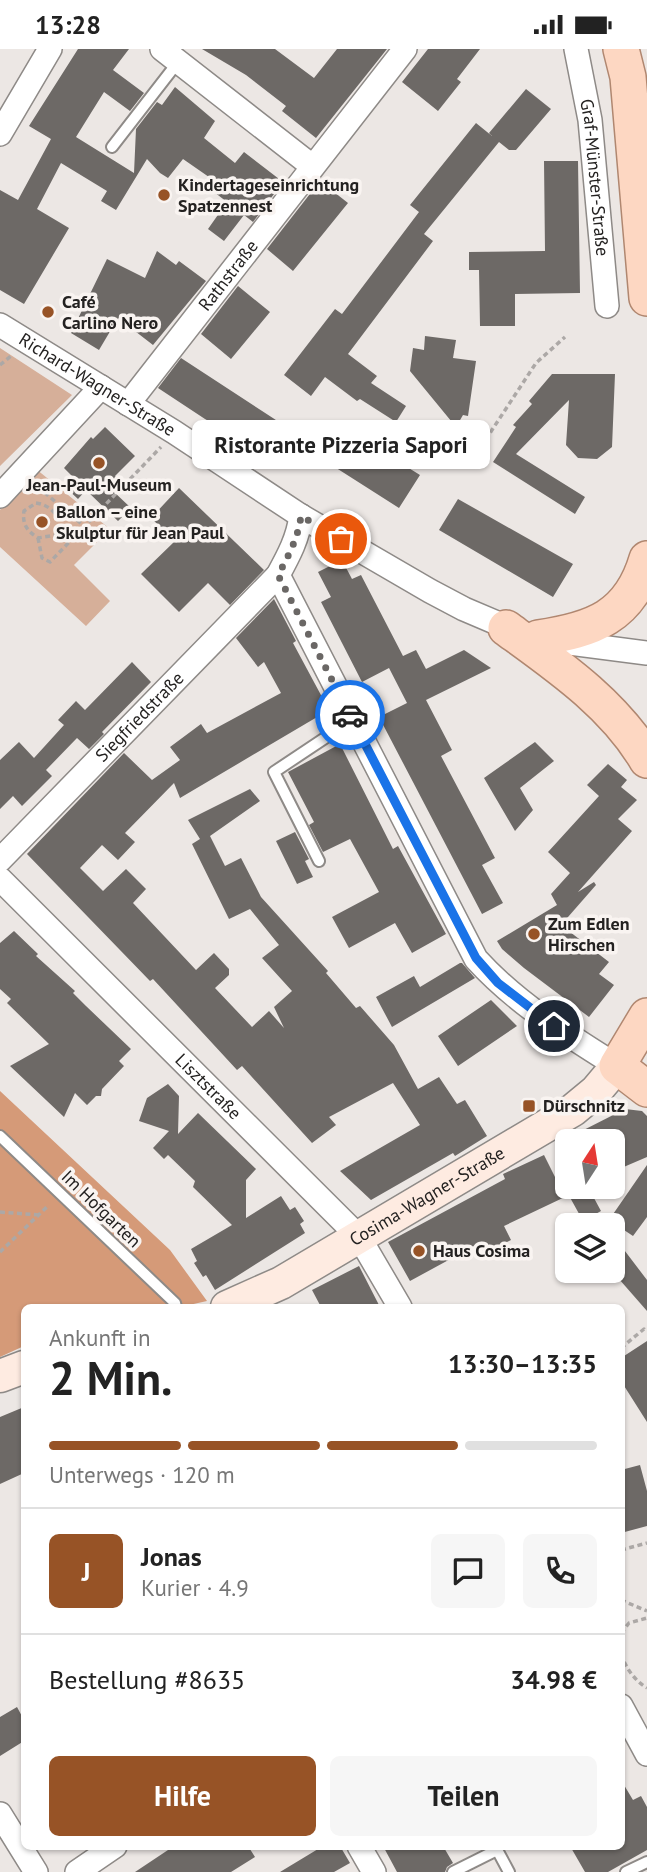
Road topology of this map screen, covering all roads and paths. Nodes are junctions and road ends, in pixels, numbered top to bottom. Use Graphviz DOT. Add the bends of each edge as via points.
graph roads {
  1 [pos="50,49"];
  2 [pos="405,49"];
  3 [pos="576,49"];
  4 [pos="621,49"];
  5 [pos="170,55"];
  6 [pos="0,134"];
  7 [pos="112,147"];
  8 [pos="312,166"];
  9 [pos="647,298"];
  10 [pos="607,306"];
  11 [pos="0,325"];
  12 [pos="565,337"];
  13 [pos="101,387"];
  14 [pos="128,404"];
  15 [pos="174,432"];
  16 [pos="467,468"];
  17 [pos="21,473"];
  18 [pos="0,496"];
  19 [pos="56,503"];
  20 [pos="51,510"];
  21 [pos="301,516"];
  22 [pos="84,526"];
  23 [pos="38,538"];
  24 [pos="647,559"];
  25 [pos="278,575"];
  26 [pos="522,633"];
  27 [pos="647,653"];
  28 [pos="352,720"];
  29 [pos="647,759"];
  30 [pos="0,860"];
  31 [pos="319,861"];
  32 [pos="0,879"];
  33 [pos="647,1016"];
  34 [pos="617,1066"];
  35 [pos="647,1089"];
  36 [pos="0,1136"];
  37 [pos="61,1195"];
  38 [pos="0,1212"];
  39 [pos="39,1215"];
  40 [pos="359,1237"];
  41 [pos="0,1252"];
  42 [pos="173,1304"];
  43 [pos="234,1304"];
  44 [pos="398,1304"];
  45 [pos="647,1332"];
  46 [pos="625,1345"];
  47 [pos="21,1368"];
  48 [pos="0,1376"];
  49 [pos="647,1543"];
  50 [pos="625,1548"];
  51 [pos="625,1602"];
  52 [pos="647,1611"];
  53 [pos="647,1618"];
  54 [pos="625,1628"];
  55 [pos="625,1665"];
  56 [pos="647,1688"];
  57 [pos="625,1713"];
  58 [pos="647,1752"];
  59 [pos="0,1814"];
  60 [pos="21,1848"];
  61 [pos="22,1850"];
  62 [pos="109,1850"];
  63 [pos="361,1850"];
  64 [pos="492,1850"];
  65 [pos="497,1850"];
  66 [pos="647,1862"];
  67 [pos="36,1872"];
  68 [pos="77,1872"];
  69 [pos="374,1872"];
  70 [pos="453,1872"];
  71 [pos="509,1872"];
  72 [pos="626,1872"];
  1 -- 6 [label="street"];
  2 -- 8 [label="street, Rathstraße"];
  3 -- 10 [label="street, Graf-Münster-Straße" via="590,120"];
  4 -- 9 [label="main road" via="628,77"];
  5 -- 7 [label="lane"];
  5 -- 8 [label="street"];
  8 -- 14 [label="street, Rathstraße"];
  11 -- 13 [label="street, Richard-Wagner-Straße"];
  12 -- 16 [label="path" via="536,363"];
  13 -- 14 [label="street, Richard-Wagner-Straße"];
  13 -- 17 [label="street"];
  14 -- 15 [label="street, Richard-Wagner-Straße"];
  15 -- 21 [label="street, Richard-Wagner-Straße"];
  15 -- 22 [label="path"];
  17 -- 18 [label="street"];
  17 -- 19 [label="path"];
  19 -- 20 [label="path"];
  19 -- 22 [label="path"];
  20 -- 23 [label="path" via="60,529 50,538"];
  20 -- 23 [label="path" via="36,503 24,511 26,529"];
  21 -- 25 [label="street" via="299,533"];
  21 -- 26 [label="street, Richard-Wagner-Straße" via="430,591"];
  22 -- 23 [label="path" via="50,562 42,558"];
  24 -- 26 [label="main road" via="630,596 609,615 587,628"];
  25 -- 28 [label="street"];
  25 -- 30 [label="street, Siegfriedstraße"];
  26 -- 27 [label="street, Richard-Wagner-Straße"];
  26 -- 29 [label="main road" via="592,695"];
  28 -- 31 [label="lane" via="274,772"];
  28 -- 34 [label="street" via="476,958 534,1012"];
  32 -- 40 [label="street, Lisztstraße"];
  33 -- 34 [label="main road"];
  34 -- 35 [label="main road"];
  34 -- 40 [label="main road, Cosima-Wagner-Straße" via="573,1109"];
  36 -- 37 [label="lane, Im Hofgarten"];
  37 -- 39 [label="path"];
  37 -- 42 [label="lane, Im Hofgarten"];
  38 -- 39 [label="path"];
  39 -- 41 [label="path"];
  40 -- 43 [label="main road, Cosima-Wagner-Straße" via="281,1283"];
  40 -- 44 [label="street, Lisztstraße"];
  45 -- 46 [label="path" via="644,1329"];
  47 -- 48 [label="main road"];
  49 -- 50 [label="path"];
  51 -- 52 [label="path"];
  53 -- 54 [label="path"];
  55 -- 56 [label="path"];
  57 -- 58 [label="street"];
  59 -- 60 [label="street"];
  61 -- 67 [label="street"];
  62 -- 68 [label="street"];
  63 -- 69 [label="street"];
  64 -- 70 [label="lane"];
  65 -- 71 [label="lane"];
  66 -- 72 [label="lane"];
}
